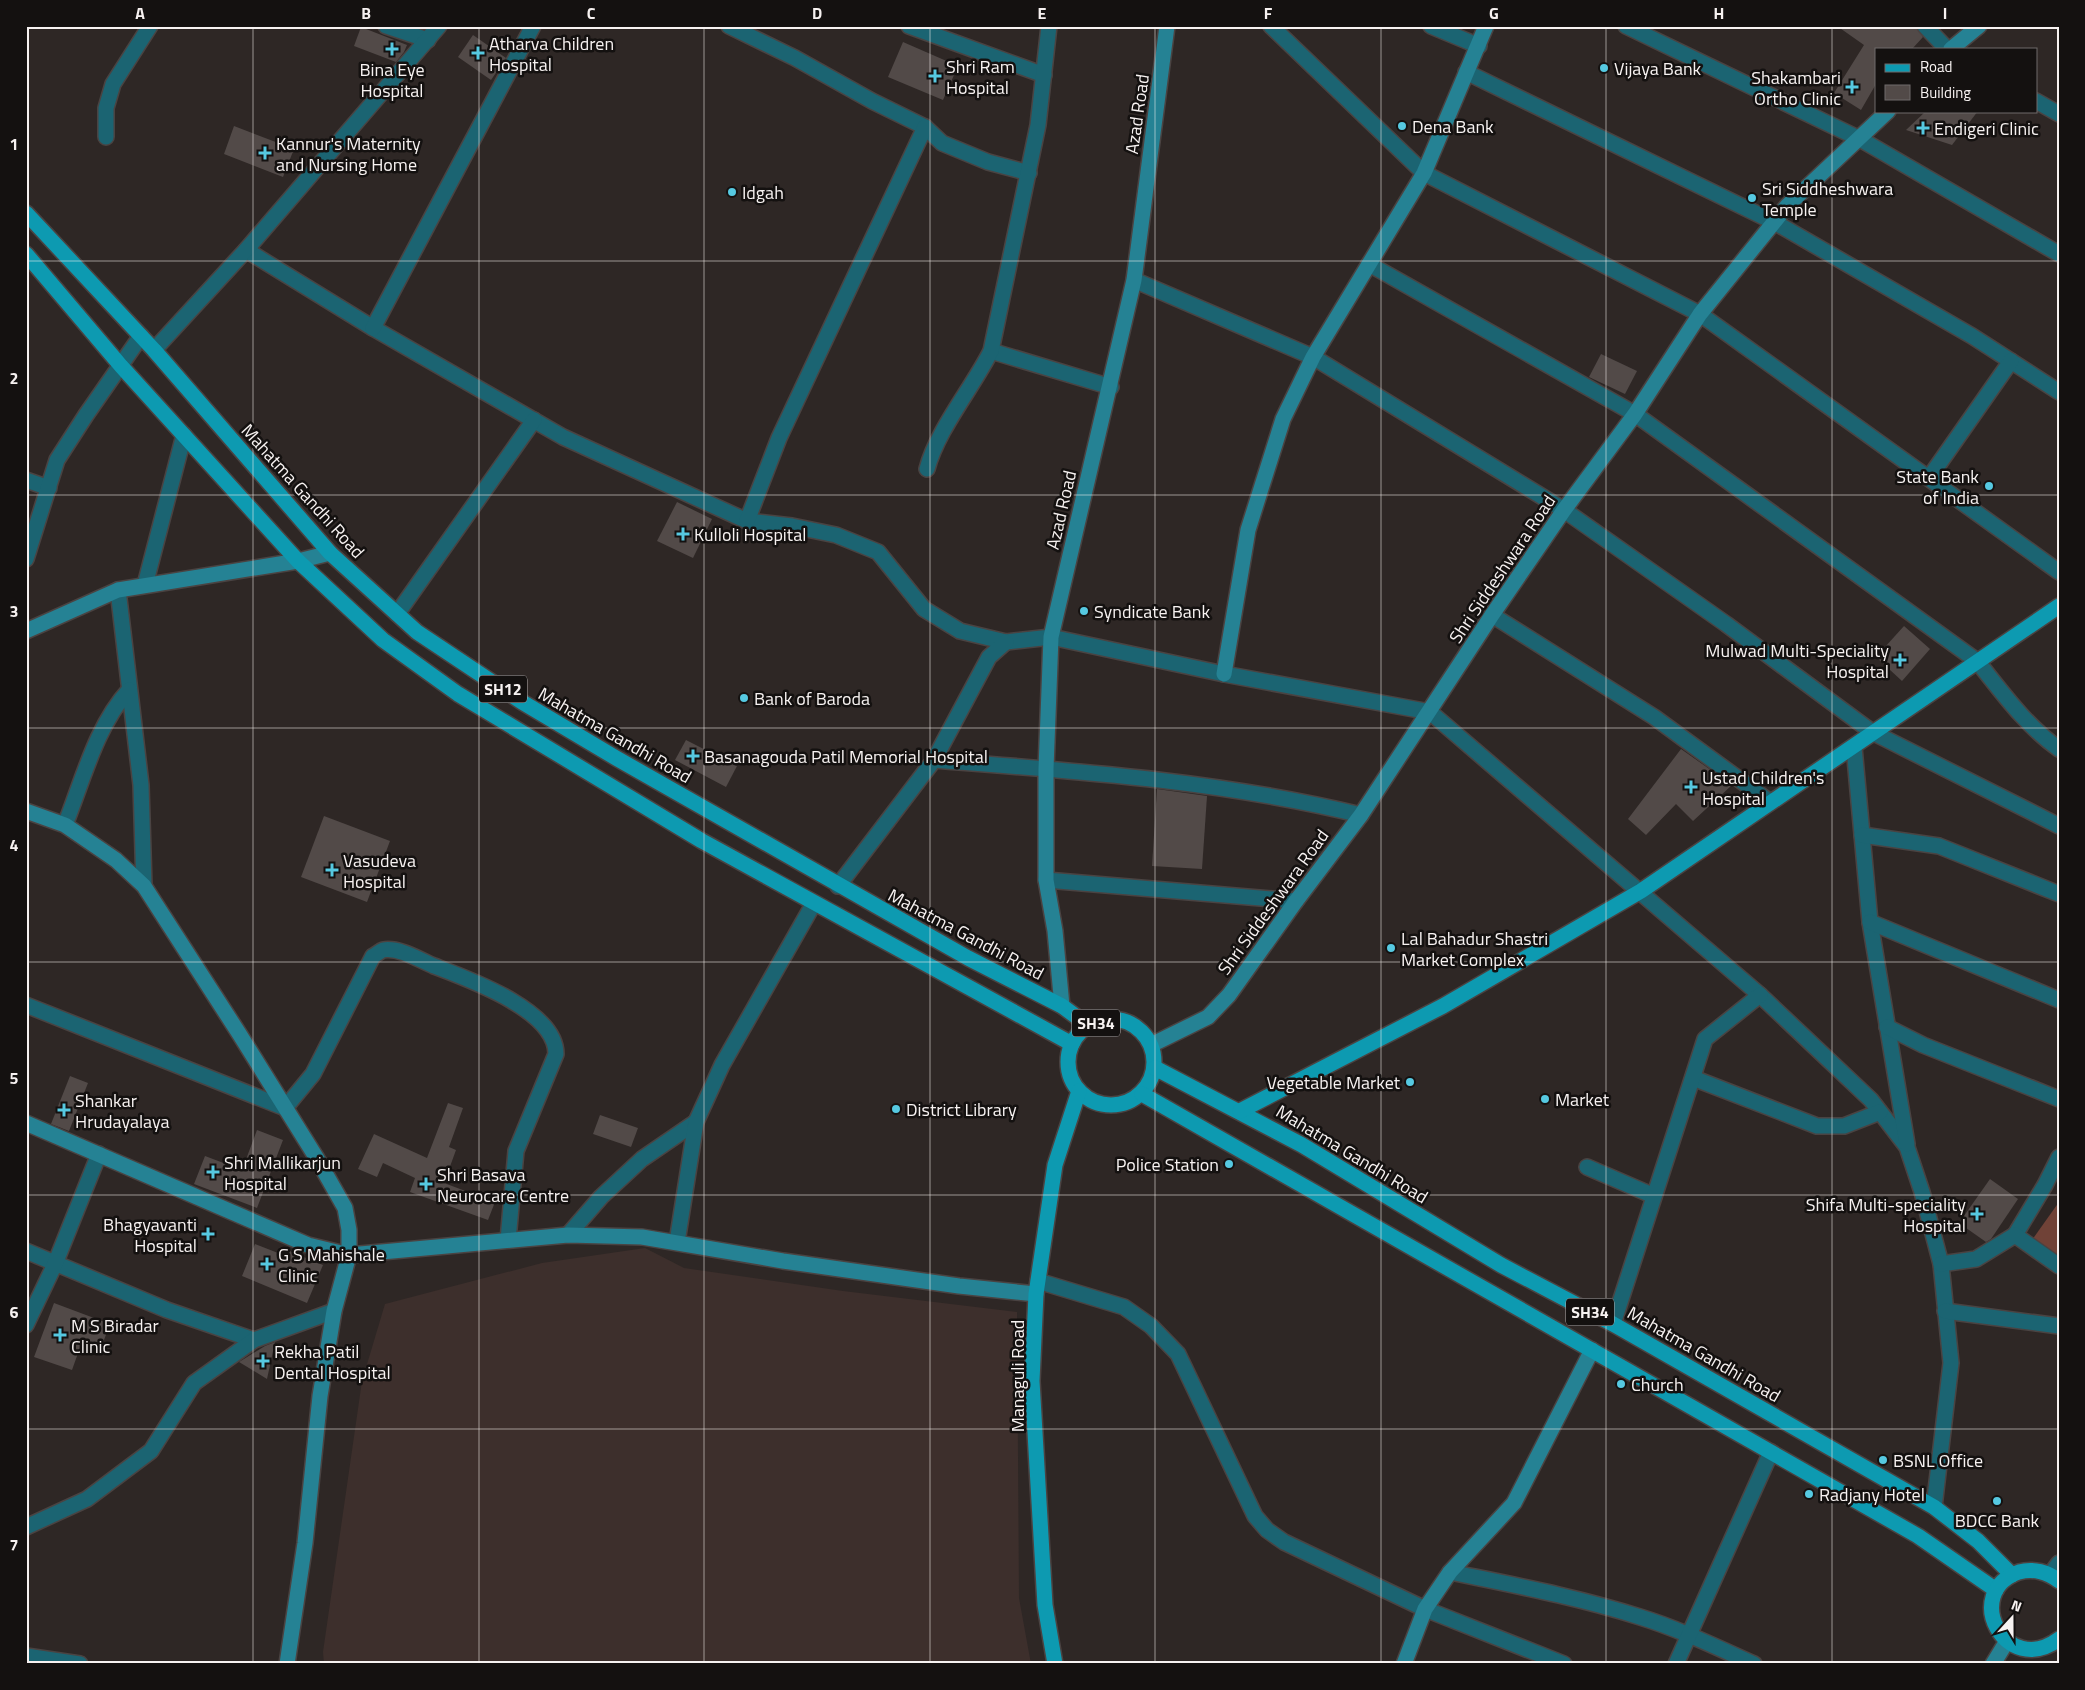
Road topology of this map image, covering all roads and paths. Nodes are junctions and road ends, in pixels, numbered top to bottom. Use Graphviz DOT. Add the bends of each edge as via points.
graph roads {
  1 [pos="150,26"];
  2 [pos="386,26"];
  3 [pos="439,26"];
  4 [pos="533,26"];
  5 [pos="729,26"];
  6 [pos="909,26"];
  7 [pos="1049,26"];
  8 [pos="1168,26"];
  9 [pos="1271,26"];
  10 [pos="1431,26"];
  11 [pos="1486,26"];
  12 [pos="1626,26"];
  13 [pos="1925,26"];
  14 [pos="1979,26"];
  15 [pos="428,40"];
  16 [pos="1479,46"];
  17 [pos="1948,48"];
  18 [pos="1950,48"];
  19 [pos="1466,72"];
  20 [pos="1044,75"];
  21 [pos="2038,102"];
  22 [pos="1887,112"];
  23 [pos="2059,114"];
  24 [pos="925,127"];
  25 [pos="106,137"];
  26 [pos="1860,139"];
  27 [pos="1029,173"];
  28 [pos="1424,173"];
  29 [pos="26,213"];
  30 [pos="1776,223"];
  31 [pos="246,250"];
  32 [pos="26,254"];
  33 [pos="2059,254"];
  34 [pos="1369,264"];
  35 [pos="1134,280"];
  36 [pos="1700,314"];
  37 [pos="373,328"];
  38 [pos="141,336"];
  39 [pos="154,350"];
  40 [pos="992,351"];
  41 [pos="1313,357"];
  42 [pos="2011,361"];
  43 [pos="121,366"];
  44 [pos="1111,387"];
  45 [pos="2059,392"];
  46 [pos="1636,414"];
  47 [pos="534,420"];
  48 [pos="184,435"];
  49 [pos="928,469"];
  50 [pos="1929,478"];
  51 [pos="26,480"];
  52 [pos="49,488"];
  53 [pos="1564,510"];
  54 [pos="747,521"];
  55 [pos="330,553"];
  56 [pos="26,559"];
  57 [pos="298,561"];
  58 [pos="2059,572"];
  59 [pos="145,585"];
  60 [pos="118,590"];
  61 [pos="2059,606"];
  62 [pos="397,614"];
  63 [pos="1492,615"];
  64 [pos="26,631"];
  65 [pos="1051,637"];
  66 [pos="1006,642"];
  67 [pos="1978,661"];
  68 [pos="1224,674"];
  69 [pos="129,690"];
  70 [pos="1430,712"];
  71 [pos="1872,732"];
  72 [pos="1854,747"];
  73 [pos="2059,748"];
  74 [pos="934,760"];
  75 [pos="1046,769"];
  76 [pos="1770,802"];
  77 [pos="26,811"];
  78 [pos="1361,815"];
  79 [pos="65,825"];
  80 [pos="2059,826"];
  81 [pos="1862,835"];
  82 [pos="1046,880"];
  83 [pos="144,886"];
  84 [pos="838,886"];
  85 [pos="1641,891"];
  86 [pos="2059,894"];
  87 [pos="1296,901"];
  88 [pos="814,903"];
  89 [pos="1870,922"];
  90 [pos="1760,995"];
  91 [pos="2059,1000"];
  92 [pos="26,1005"];
  93 [pos="1062,1006"];
  94 [pos="1089,1026"];
  95 [pos="1886,1027"];
  96 [pos="1072,1044"];
  97 [pos="1151,1045"];
  98 [pos="1155,1068"];
  99 [pos="1693,1078"];
  100 [pos="1079,1091"];
  101 [pos="1142,1094"];
  102 [pos="2059,1099"];
  103 [pos="285,1108"];
  104 [pos="1240,1111"];
  105 [pos="1880,1112"];
  106 [pos="26,1122"];
  107 [pos="696,1122"];
  108 [pos="1907,1147"];
  109 [pos="99,1154"];
  110 [pos="2059,1157"];
  111 [pos="1587,1167"];
  112 [pos="1654,1196"];
  113 [pos="568,1235"];
  114 [pos="2015,1235"];
  115 [pos="508,1240"];
  116 [pos="677,1242"];
  117 [pos="26,1251"];
  118 [pos="349,1255"];
  119 [pos="55,1264"];
  120 [pos="1941,1264"];
  121 [pos="2059,1266"];
  122 [pos="1037,1288"];
  123 [pos="334,1311"];
  124 [pos="1945,1311"];
  125 [pos="1613,1324"];
  126 [pos="26,1325"];
  127 [pos="2059,1326"];
  128 [pos="254,1340"];
  129 [pos="1592,1350"];
  130 [pos="1771,1452"];
  131 [pos="1934,1507"];
  132 [pos="26,1527"];
  133 [pos="1450,1572"];
  134 [pos="2056,1573"];
  135 [pos="2012,1575"];
  136 [pos="1996,1590"];
  137 [pos="1425,1609"];
  138 [pos="1690,1635"];
  139 [pos="2059,1639"];
  140 [pos="2007,1641"];
  141 [pos="26,1656"];
  142 [pos="80,1664"];
  143 [pos="288,1664"];
  144 [pos="1055,1664"];
  145 [pos="1404,1664"];
  146 [pos="1564,1664"];
  147 [pos="1676,1664"];
  148 [pos="1754,1664"];
  149 [pos="1993,1664"];
  1 -- 25 [label="street" via="113,84 106,108"];
  2 -- 15 [label="street"];
  3 -- 15 [label="street"];
  4 -- 37 [label="street"];
  5 -- 24 [label="street"];
  6 -- 20 [label="street"];
  7 -- 20 [label="street"];
  8 -- 35 [label="street, Azad Road"];
  9 -- 28 [label="street"];
  10 -- 16 [label="street"];
  11 -- 16 [label="street"];
  12 -- 26 [label="street"];
  13 -- 17 [label="street"];
  14 -- 18 [label="street"];
  15 -- 31 [label="street"];
  16 -- 19 [label="street"];
  19 -- 28 [label="street"];
  19 -- 30 [label="street"];
  20 -- 27 [label="street"];
  21 -- 23 [label="street"];
  22 -- 26 [label="street, Shri Siddeshwara Road"];
  24 -- 27 [label="street" via="942,143 988,162"];
  24 -- 54 [label="street" via="779,438"];
  26 -- 30 [label="street, Shri Siddeshwara Road" via="1788,206"];
  26 -- 33 [label="street"];
  27 -- 40 [label="street" via="1002,290"];
  28 -- 34 [label="street"];
  28 -- 36 [label="street"];
  29 -- 38 [label="main road, Mahatma Gandhi Road / SH12"];
  30 -- 36 [label="street, Shri Siddeshwara Road"];
  30 -- 42 [label="street"];
  31 -- 37 [label="street"];
  31 -- 39 [label="street"];
  32 -- 43 [label="main road, SH12"];
  34 -- 41 [label="street"];
  34 -- 46 [label="street"];
  35 -- 41 [label="street"];
  35 -- 44 [label="street, Azad Road"];
  36 -- 46 [label="street, Shri Siddeshwara Road"];
  36 -- 50 [label="street"];
  37 -- 47 [label="street"];
  38 -- 39 [label="main road, Mahatma Gandhi Road / SH12"];
  38 -- 43 [label="street"];
  39 -- 55 [label="main road, Mahatma Gandhi Road / SH12"];
  40 -- 44 [label="street"];
  40 -- 49 [label="street" via="955,411"];
  41 -- 53 [label="street"];
  41 -- 68 [label="street" via="1283,419 1248,530"];
  42 -- 45 [label="street"];
  42 -- 50 [label="street"];
  43 -- 48 [label="main road, SH12"];
  43 -- 52 [label="street" via="68,441 57,460"];
  44 -- 65 [label="street, Azad Road"];
  46 -- 53 [label="street, Shri Siddeshwara Road"];
  46 -- 67 [label="street"];
  47 -- 54 [label="street" via="563,437"];
  47 -- 62 [label="street"];
  48 -- 57 [label="main road, SH12"];
  48 -- 59 [label="street"];
  50 -- 58 [label="street"];
  51 -- 52 [label="street"];
  52 -- 56 [label="street"];
  53 -- 63 [label="street, Shri Siddeshwara Road"];
  53 -- 71 [label="street"];
  54 -- 66 [label="street" via="836,535 878,552 924,609 960,631"];
  55 -- 57 [label="street"];
  55 -- 62 [label="main road, Mahatma Gandhi Road / SH12"];
  57 -- 59 [label="street"];
  57 -- 88 [label="main road, SH12" via="383,640 458,694 702,841"];
  59 -- 60 [label="street"];
  60 -- 64 [label="street"];
  60 -- 69 [label="street"];
  61 -- 67 [label="main road"];
  62 -- 84 [label="main road, Mahatma Gandhi Road / SH12" via="417,632 522,702"];
  63 -- 70 [label="street, Shri Siddeshwara Road"];
  63 -- 76 [label="street" via="1654,717"];
  65 -- 66 [label="street"];
  65 -- 68 [label="street"];
  65 -- 75 [label="street, Azad Road"];
  66 -- 74 [label="street" via="988,657"];
  67 -- 71 [label="main road"];
  67 -- 73 [label="street" via="2018,712 2042,737"];
  68 -- 70 [label="street"];
  69 -- 79 [label="street" via="115,705 106,722"];
  69 -- 83 [label="street" via="142,785"];
  70 -- 78 [label="street, Shri Siddeshwara Road"];
  70 -- 85 [label="street"];
  71 -- 72 [label="main road"];
  71 -- 80 [label="street"];
  72 -- 76 [label="main road"];
  72 -- 81 [label="street"];
  74 -- 75 [label="street"];
  74 -- 84 [label="street"];
  75 -- 78 [label="street" via="1207,787 1308,802"];
  75 -- 82 [label="street, Azad Road"];
  76 -- 85 [label="main road"];
  77 -- 79 [label="street"];
  78 -- 87 [label="street, Shri Siddeshwara Road"];
  79 -- 83 [label="street" via="116,860"];
  81 -- 86 [label="street" via="1939,846"];
  81 -- 89 [label="street"];
  82 -- 87 [label="street"];
  82 -- 93 [label="street, Azad Road" via="1055,931"];
  83 -- 103 [label="street"];
  84 -- 93 [label="main road, Mahatma Gandhi Road / SH12"];
  85 -- 90 [label="street"];
  85 -- 104 [label="main road" via="1443,1006"];
  87 -- 97 [label="street, Shri Siddeshwara Road" via="1229,995 1208,1018"];
  88 -- 96 [label="main road, SH12"];
  88 -- 107 [label="street" via="722,1065"];
  89 -- 91 [label="street"];
  89 -- 95 [label="street"];
  90 -- 99 [label="street" via="1705,1039"];
  90 -- 105 [label="street"];
  92 -- 103 [label="street"];
  93 -- 94 [label="main road, Mahatma Gandhi Road / SH12"];
  94 -- 96 [label="main road, SH34"];
  94 -- 97 [label="main road, SH34" via="1100,1021 1124,1021 1144,1034"];
  95 -- 102 [label="street"];
  95 -- 108 [label="street"];
  96 -- 100 [label="main road, SH34" via="1068,1061 1070,1077"];
  97 -- 98 [label="main road"];
  98 -- 101 [label="main road"];
  98 -- 104 [label="main road, Mahatma Gandhi Road / SH34"];
  99 -- 105 [label="street" via="1817,1126 1844,1126"];
  99 -- 112 [label="street"];
  100 -- 101 [label="main road" via="1093,1102 1110,1106 1127,1103"];
  100 -- 122 [label="main road, Managuli Road" via="1055,1165"];
  101 -- 129 [label="main road, SH34"];
  103 -- 115 [label="street" via="313,1074 373,956 384,950 401,952 451,972 520,1005 547,1029 556,1044 556,1054 516,1151"];
  103 -- 118 [label="street" via="345,1208"];
  104 -- 125 [label="main road, Mahatma Gandhi Road / SH34" via="1500,1264"];
  105 -- 108 [label="street"];
  106 -- 109 [label="street"];
  107 -- 113 [label="street" via="642,1159 601,1197"];
  107 -- 116 [label="street"];
  108 -- 120 [label="street"];
  109 -- 118 [label="street" via="308,1246"];
  109 -- 119 [label="street"];
  110 -- 114 [label="street"];
  111 -- 112 [label="street"];
  112 -- 125 [label="street"];
  113 -- 115 [label="street"];
  113 -- 116 [label="street" via="642,1237"];
  114 -- 120 [label="street" via="1976,1259"];
  114 -- 121 [label="street"];
  115 -- 118 [label="street"];
  116 -- 122 [label="street" via="920,1280"];
  117 -- 119 [label="street"];
  118 -- 123 [label="street"];
  119 -- 126 [label="street"];
  119 -- 128 [label="street" via="167,1310"];
  120 -- 124 [label="street"];
  122 -- 137 [label="street" via="1124,1307 1151,1326 1178,1354 1255,1516 1267,1530 1284,1542"];
  122 -- 144 [label="main road, Managuli Road" via="1032,1381 1045,1605"];
  123 -- 128 [label="street"];
  123 -- 143 [label="street" via="320,1396 305,1543"];
  124 -- 127 [label="street"];
  124 -- 131 [label="street" via="1951,1363"];
  125 -- 131 [label="main road, Mahatma Gandhi Road / SH34"];
  128 -- 132 [label="street" via="194,1383 151,1451 87,1499"];
  129 -- 130 [label="main road, SH34"];
  129 -- 133 [label="street" via="1514,1503"];
  130 -- 136 [label="main road, SH34" via="1918,1536"];
  130 -- 138 [label="street"];
  131 -- 135 [label="main road, Mahatma Gandhi Road / SH34" via="1978,1541"];
  133 -- 137 [label="street"];
  133 -- 138 [label="street" via="1640,1616"];
  134 -- 135 [label="main road" via="2038,1570"];
  135 -- 136 [label="main road"];
  136 -- 140 [label="main road" via="1992,1618 1997,1631"];
  137 -- 145 [label="street"];
  137 -- 146 [label="street"];
  138 -- 147 [label="street"];
  138 -- 148 [label="street"];
  139 -- 140 [label="main road" via="2033,1650"];
  140 -- 149 [label="street"];
  141 -- 142 [label="street"];
}
